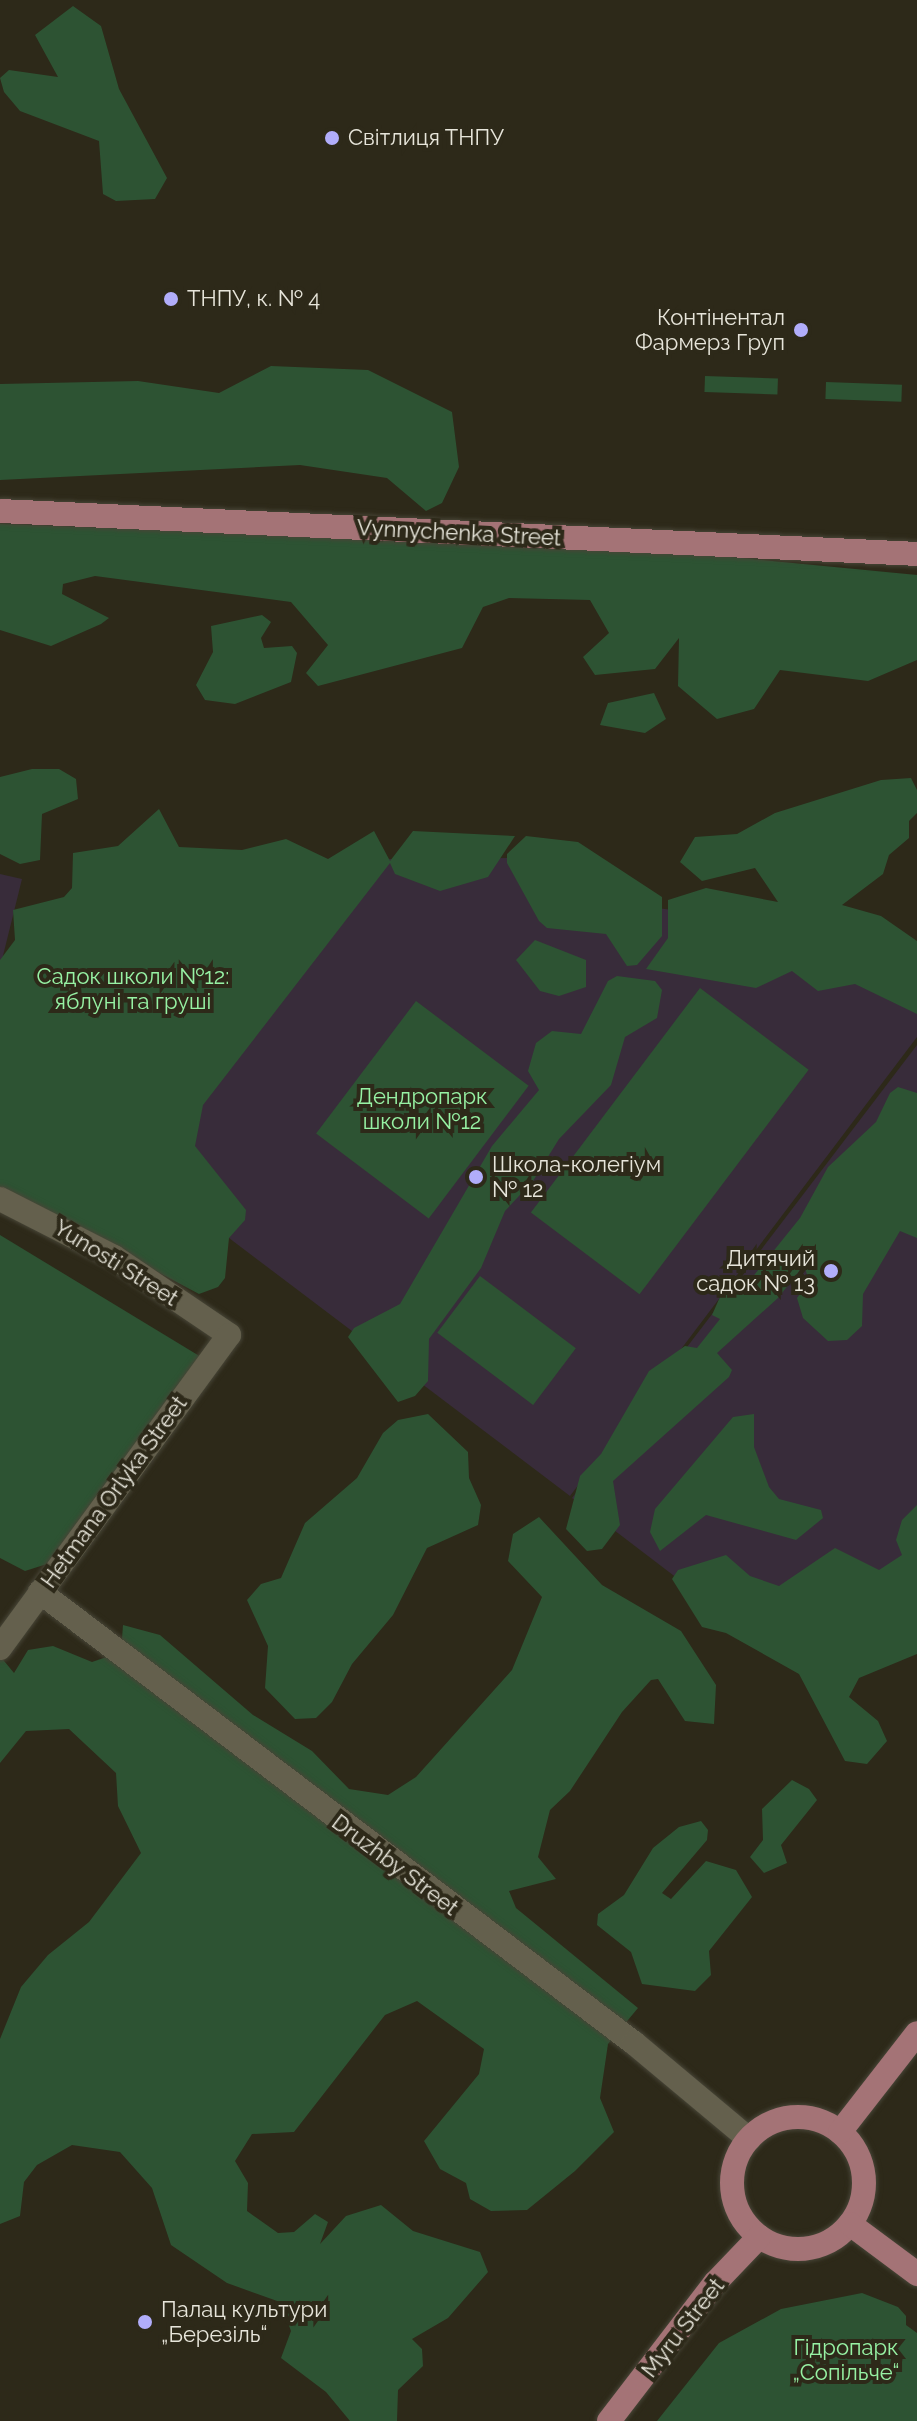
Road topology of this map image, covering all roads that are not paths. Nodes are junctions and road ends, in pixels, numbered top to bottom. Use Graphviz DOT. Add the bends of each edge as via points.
graph roads {
  1 [pos="0,511"];
  2 [pos="917,554"];
  3 [pos="0,1199"];
  4 [pos="229,1335"];
  5 [pos="40,1592"];
  6 [pos="0,1648"];
  7 [pos="917,2033"];
  8 [pos="840,2132"];
  9 [pos="749,2139"];
  10 [pos="850,2224"];
  11 [pos="759,2237"];
  12 [pos="917,2274"];
  13 [pos="609,2421"];
  1 -- 2 [label="main road, Vynnychenka Street"];
  3 -- 4 [label="street, Yunosti Street" via="114,1257"];
  4 -- 5 [label="street, Hetmana Orlyka Street"];
  5 -- 6 [label="street, Hetmana Orlyka Street"];
  5 -- 9 [label="street, Druzhby Street" via="634,2043"];
  7 -- 8 [label="main road"];
  8 -- 9 [label="main road" via="815,2119 793,2117 772,2122"];
  8 -- 10 [label="main road" via="861,2161 865,2183"];
  9 -- 11 [label="main road" via="732,2171 731,2192 738,2213"];
  10 -- 11 [label="main road" via="813,2248 791,2249"];
  10 -- 12 [label="main road"];
  11 -- 13 [label="main road, Myru Street" via="715,2283"];
}
